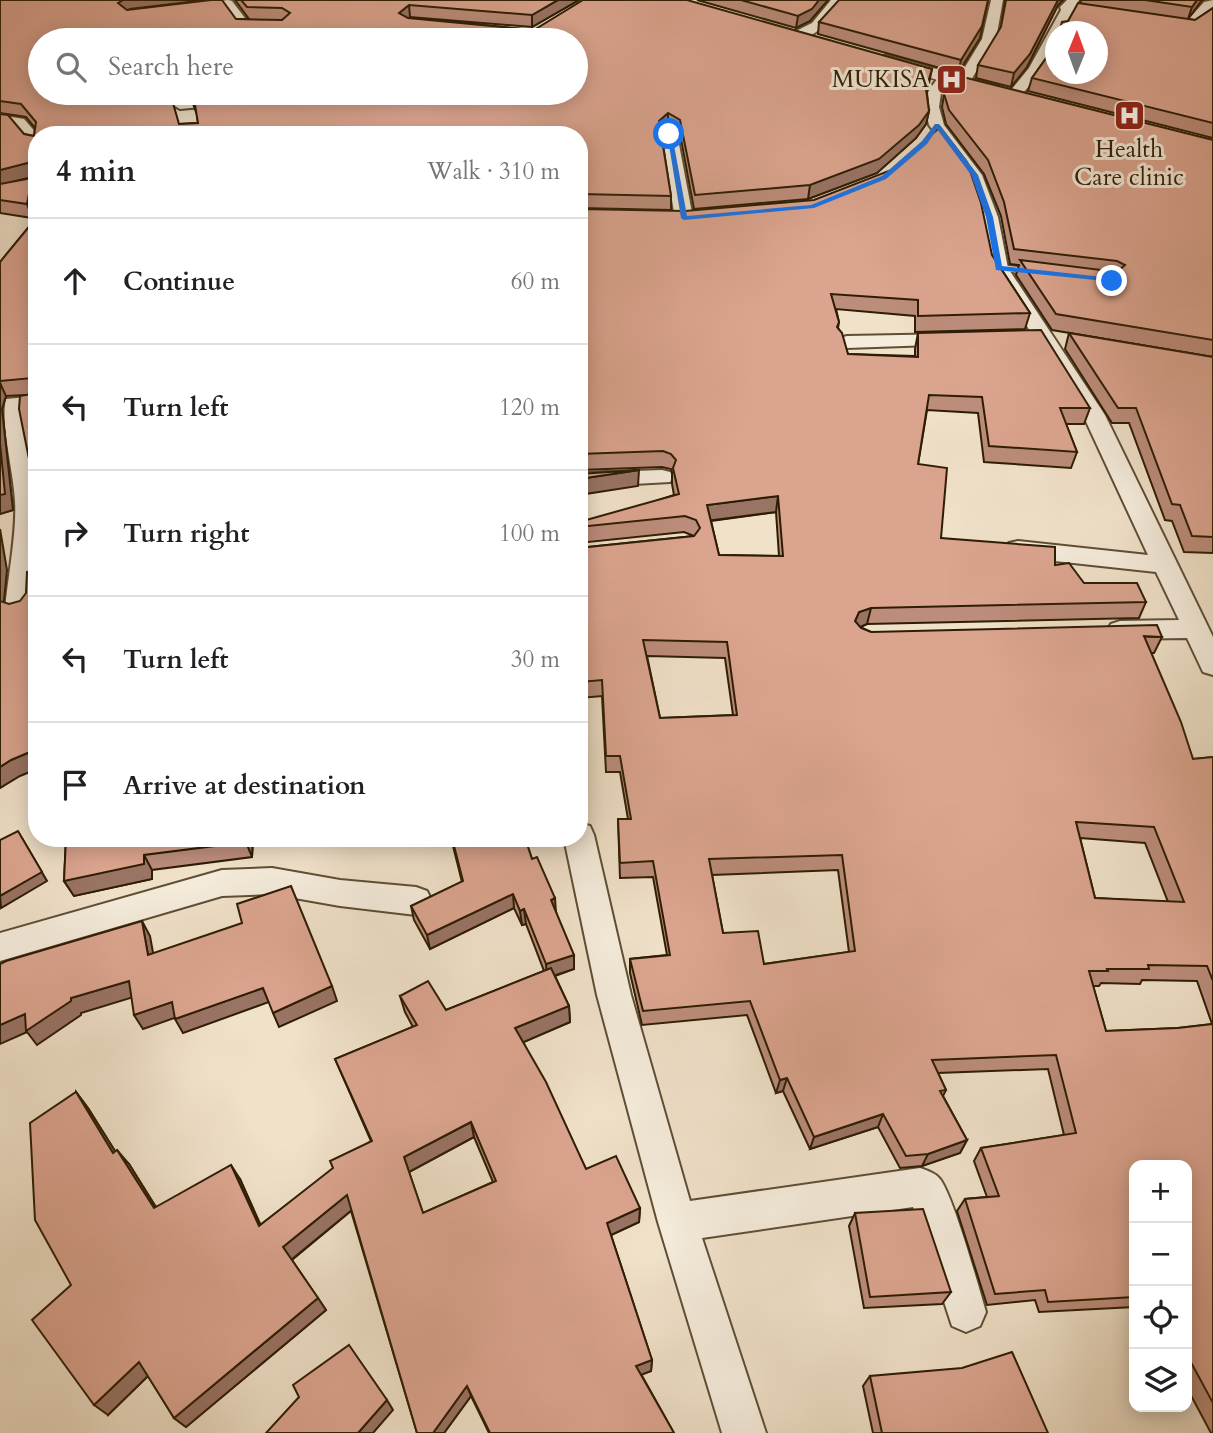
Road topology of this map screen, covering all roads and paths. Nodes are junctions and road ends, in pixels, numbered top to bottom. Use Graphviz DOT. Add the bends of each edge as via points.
graph roads {
  1 [pos="837,0"];
  2 [pos="997,0"];
  3 [pos="1070,4"];
  4 [pos="1213,4"];
  5 [pos="179,10"];
  6 [pos="1127,17"];
  7 [pos="1148,21"];
  8 [pos="283,26"];
  9 [pos="780,30"];
  10 [pos="799,35"];
  11 [pos="826,43"];
  12 [pos="866,55"];
  13 [pos="954,80"];
  14 [pos="1014,95"];
  15 [pos="1040,102"];
  16 [pos="177,105"];
  17 [pos="0,120"];
  18 [pos="191,121"];
  19 [pos="937,125"];
  20 [pos="28,132"];
  21 [pos="669,134"];
  22 [pos="924,143"];
  23 [pos="705,217"];
  24 [pos="999,268"];
  25 [pos="1050,273"];
  26 [pos="1046,337"];
  27 [pos="1019,338"];
  28 [pos="979,339"];
  29 [pos="847,342"];
  30 [pos="1073,342"];
  31 [pos="17,404"];
  32 [pos="662,477"];
  33 [pos="588,480"];
  34 [pos="28,484"];
  35 [pos="28,531"];
  36 [pos="989,546"];
  37 [pos="1165,565"];
  38 [pos="18,610"];
  39 [pos="1194,629"];
  40 [pos="1099,631"];
  41 [pos="1213,665"];
  42 [pos="582,847"];
  43 [pos="416,901"];
  44 [pos="0,947"];
  45 [pos="677,1222"];
  46 [pos="966,1312"];
  47 [pos="744,1433"];
  1 -- 10 [label="street" via="817,26"];
  2 -- 13 [label="street" via="989,39"];
  3 -- 6 [label="street"];
  3 -- 14 [label="street" via="1035,69"];
  4 -- 7 [label="street" via="1190,26"];
  5 -- 8 [label="street" via="228,4 244,26"];
  9 -- 10 [label="street"];
  10 -- 11 [label="street"];
  12 -- 13 [label="street"];
  13 -- 14 [label="street"];
  13 -- 19 [label="street" via="934,93"];
  14 -- 15 [label="street"];
  16 -- 18 [label="street"];
  17 -- 20 [label="street" via="19,122"];
  19 -- 22 [label="street"];
  19 -- 24 [label="street" via="974,175 989,217"];
  21 -- 23 [label="street" via="678,218"];
  24 -- 25 [label="lane"];
  24 -- 26 [label="street"];
  26 -- 27 [label="street"];
  26 -- 30 [label="street"];
  26 -- 37 [label="street" via="1094,415"];
  28 -- 29 [label="street"];
  31 -- 34 [label="street" via="12,425"];
  32 -- 33 [label="street"];
  35 -- 38 [label="street"];
  36 -- 37 [label="street"];
  37 -- 39 [label="street"];
  39 -- 40 [label="street"];
  39 -- 41 [label="street"];
  42 -- 45 [label="street" via="614,995"];
  43 -- 44 [label="street" via="272,880 222,883"];
  45 -- 46 [label="street" via="920,1187 930,1199"];
  45 -- 47 [label="street"];
}
